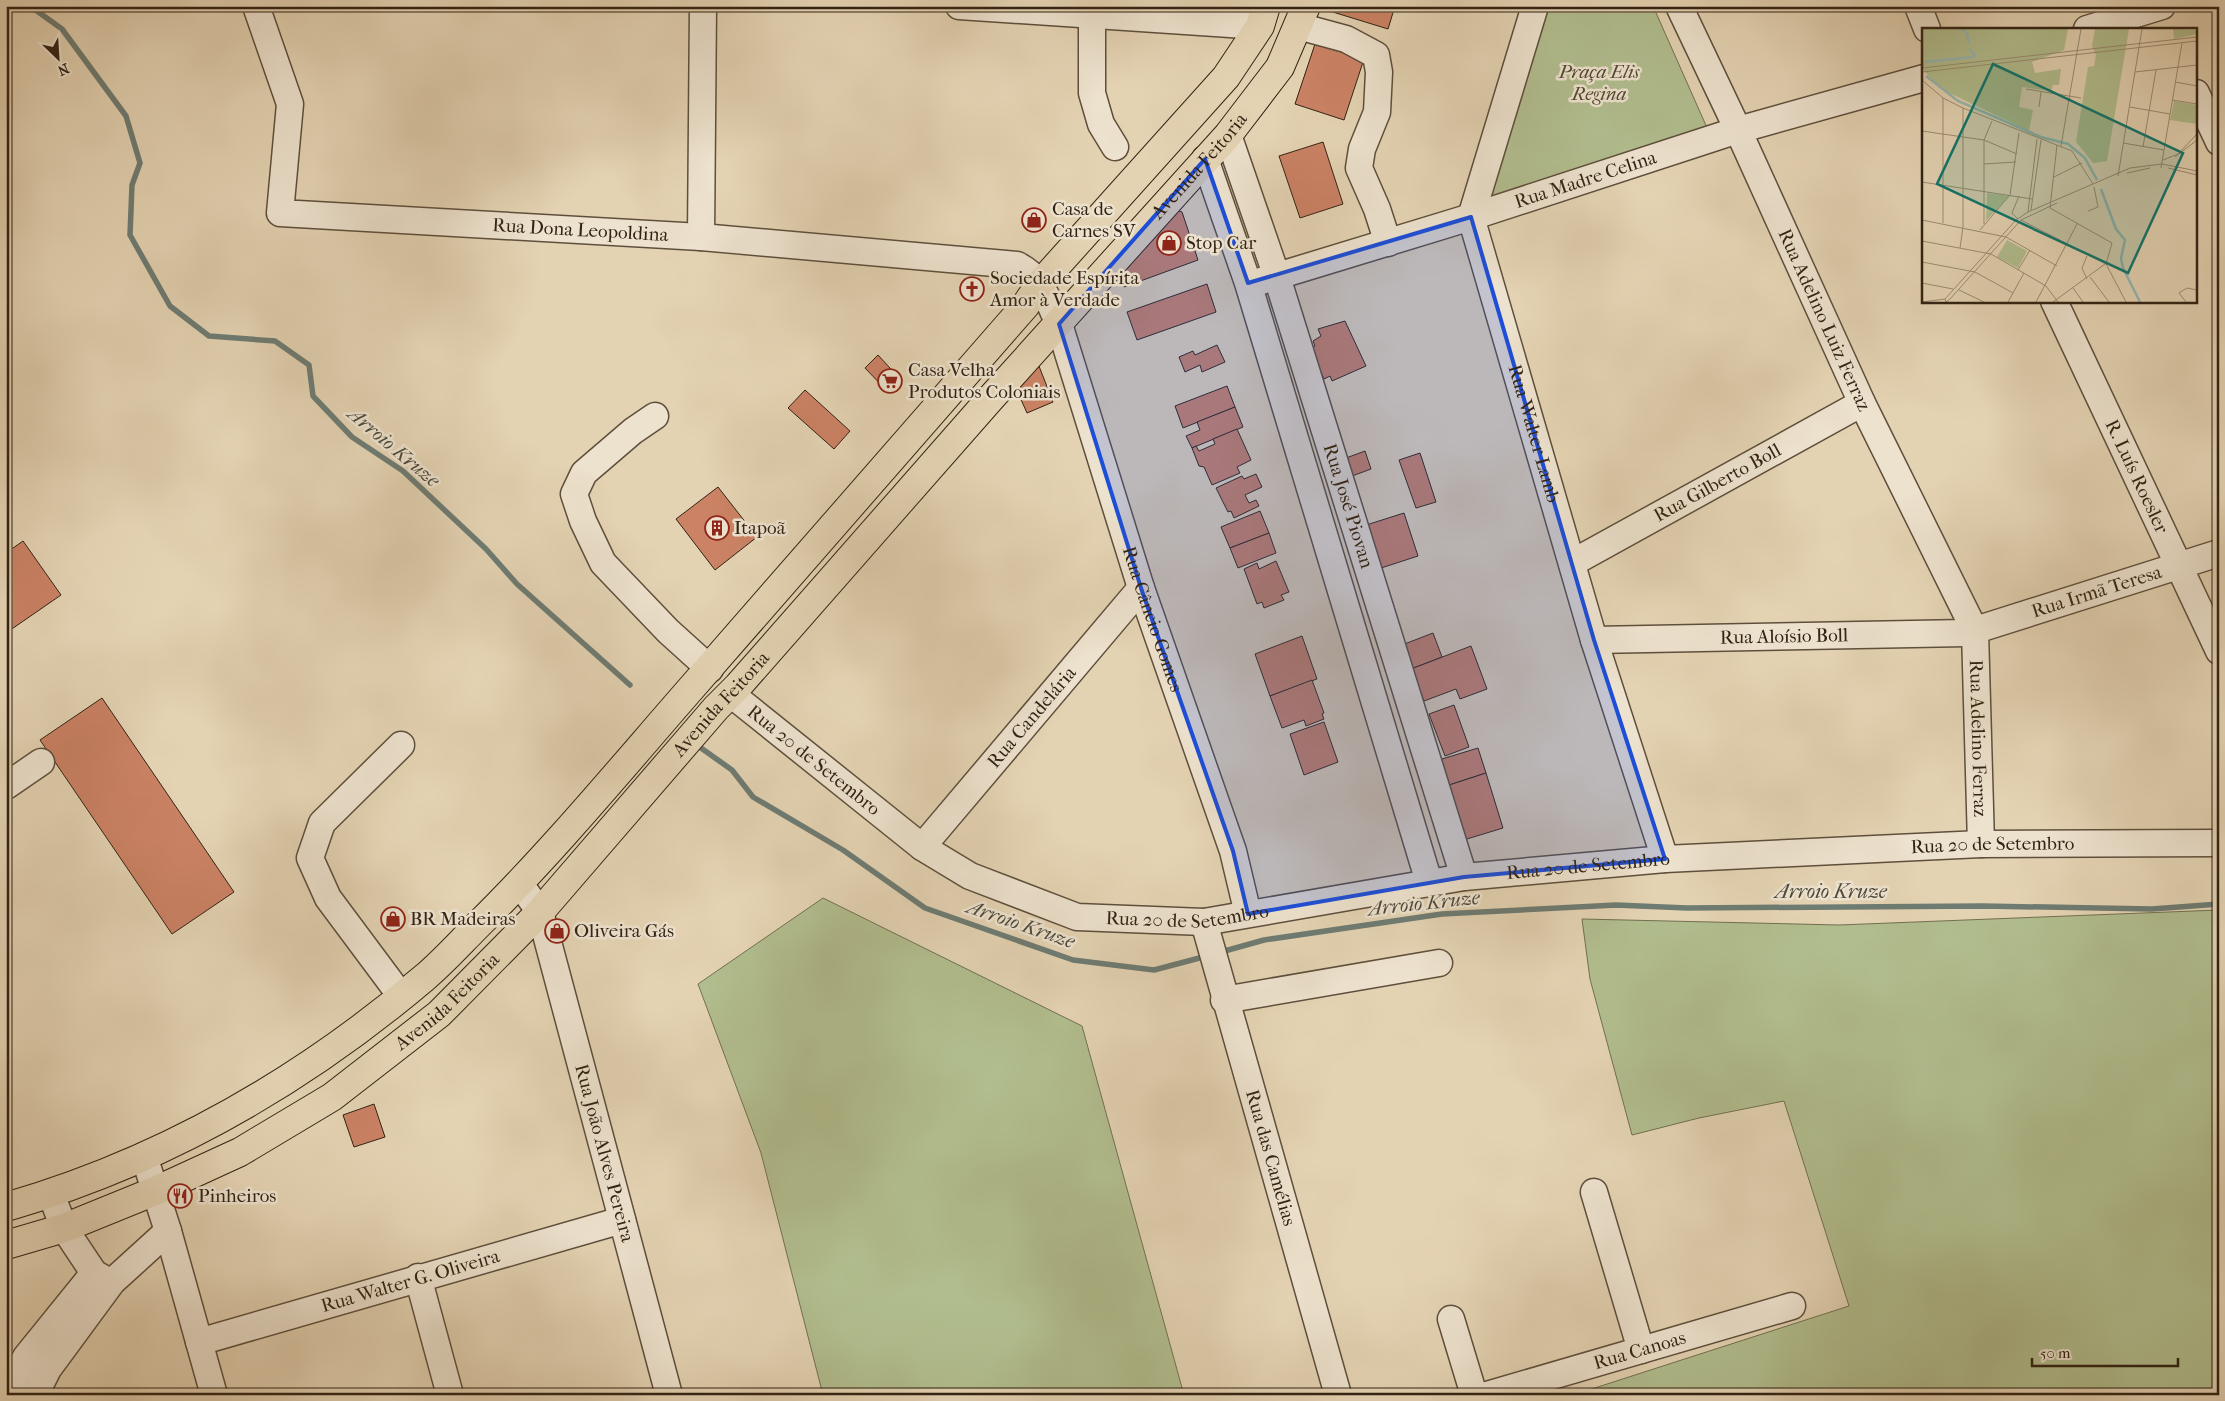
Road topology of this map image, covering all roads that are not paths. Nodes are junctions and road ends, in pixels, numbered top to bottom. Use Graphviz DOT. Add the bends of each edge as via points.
graph roads {
  1 [pos="256,6"];
  2 [pos="703,6"];
  3 [pos="959,6"];
  4 [pos="1535,6"];
  5 [pos="1680,6"];
  6 [pos="1918,6"];
  7 [pos="2160,12"];
  8 [pos="1092,15"];
  9 [pos="1263,16"];
  10 [pos="1302,16"];
  11 [pos="1927,28"];
  12 [pos="2091,28"];
  13 [pos="1922,79"];
  14 [pos="2198,98"];
  15 [pos="1738,130"];
  16 [pos="1228,135"];
  17 [pos="2219,142"];
  18 [pos="1115,147"];
  19 [pos="1205,159"];
  20 [pos="1471,217"];
  21 [pos="701,237"];
  22 [pos="1388,243"];
  23 [pos="1277,277"];
  24 [pos="1248,283"];
  25 [pos="1040,284"];
  26 [pos="2054,302"];
  27 [pos="1059,324"];
  28 [pos="1862,403"];
  29 [pos="655,416"];
  30 [pos="2219,553"];
  31 [pos="1572,563"];
  32 [pos="2177,566"];
  33 [pos="1141,588"];
  34 [pos="1975,631"];
  35 [pos="1594,640"];
  36 [pos="2219,651"];
  37 [pos="702,677"];
  38 [pos="724,701"];
  39 [pos="401,745"];
  40 [pos="41,762"];
  41 [pos="6,786"];
  42 [pos="2219,843"];
  43 [pos="1981,844"];
  44 [pos="922,847"];
  45 [pos="1665,859"];
  46 [pos="1464,877"];
  47 [pos="1429,882"];
  48 [pos="520,884"];
  49 [pos="540,912"];
  50 [pos="1248,914"];
  51 [pos="1204,922"];
  52 [pos="1440,963"];
  53 [pos="401,996"];
  54 [pos="1224,1000"];
  55 [pos="144,1156"];
  56 [pos="155,1191"];
  57 [pos="1594,1192"];
  58 [pos="51,1194"];
  59 [pos="6,1206"];
  60 [pos="622,1220"];
  61 [pos="64,1228"];
  62 [pos="168,1231"];
  63 [pos="6,1245"];
  64 [pos="418,1277"];
  65 [pos="103,1278"];
  66 [pos="1792,1306"];
  67 [pos="1451,1319"];
  68 [pos="199,1342"];
  69 [pos="1641,1350"];
  70 [pos="6,1395"];
  71 [pos="35,1395"];
  72 [pos="214,1395"];
  73 [pos="450,1395"];
  74 [pos="668,1395"];
  75 [pos="1338,1395"];
  76 [pos="1474,1395"];
  77 [pos="1486,1395"];
  1 -- 21 [label="street, Rua Dona Leopoldina" via="290,104 280,213"];
  2 -- 21 [label="street"];
  3 -- 8 [label="street"];
  4 -- 20 [label="street"];
  5 -- 15 [label="street, Rua Adelino Luiz Ferraz"];
  6 -- 11 [label="street"];
  7 -- 12 [label="street"];
  8 -- 9 [label="street"];
  8 -- 18 [label="street" via="1092,92 1101,124"];
  9 -- 25 [label="main road, Avenida Feitoria" via="1226,77"];
  10 -- 16 [label="main road, Avenida Feitoria" via="1280,67"];
  10 -- 22 [label="street" via="1376,55 1379,72 1377,112 1362,150 1359,168"];
  13 -- 15 [label="street, Rua Madre Celina"];
  14 -- 17 [label="street"];
  15 -- 20 [label="street, Rua Madre Celina"];
  15 -- 28 [label="street, Rua Adelino Luiz Ferraz"];
  16 -- 19 [label="main road, Avenida Feitoria"];
  16 -- 23 [label="street, Rua José Piovan"];
  19 -- 24 [label="street, Rua José Piovan"];
  19 -- 27 [label="main road, Avenida Feitoria"];
  20 -- 22 [label="street, Rua Madre Celina"];
  20 -- 31 [label="street, Rua Walter Lamb"];
  21 -- 25 [label="street, Rua Dona Leopoldina" via="1017,265 1030,272"];
  22 -- 23 [label="street, Rua Madre Celina"];
  23 -- 24 [label="street, Rua Madre Celina"];
  23 -- 46 [label="street, Rua José Piovan"];
  24 -- 47 [label="street, Rua José Piovan"];
  25 -- 27 [label="street, Rua Dona Leopoldina"];
  25 -- 37 [label="main road, Avenida Feitoria" via="1019,313"];
  26 -- 32 [label="street, R. Luís Roesler"];
  27 -- 33 [label="street, Rua Câncio Gomes"];
  27 -- 38 [label="main road, Avenida Feitoria"];
  28 -- 31 [label="street, Rua Gilberto Boll"];
  28 -- 34 [label="street, Rua Adelino Luiz Ferraz"];
  29 -- 37 [label="street" via="584,473 574,494 603,563 668,631"];
  30 -- 32 [label="street, Rua Irmã Teresa"];
  31 -- 35 [label="street, Rua Walter Lamb"];
  32 -- 34 [label="street, Rua Irmã Teresa"];
  32 -- 36 [label="street, R. Luís Roesler"];
  33 -- 44 [label="street, Rua Candelária"];
  33 -- 50 [label="street, Rua Câncio Gomes" via="1233,851"];
  34 -- 35 [label="street, Rua Aloísio Boll"];
  34 -- 43 [label="street, Rua Adelino Ferraz"];
  35 -- 45 [label="street, Rua Walter Lamb"];
  37 -- 38 [label="main road"];
  37 -- 48 [label="main road, Avenida Feitoria"];
  38 -- 44 [label="street, Rua 20 de Setembro"];
  38 -- 49 [label="main road, Avenida Feitoria"];
  39 -- 53 [label="street" via="322,823 310,858 328,898"];
  40 -- 41 [label="street"];
  42 -- 43 [label="street, Rua 20 de Setembro"];
  43 -- 45 [label="street, Rua 20 de Setembro"];
  44 -- 51 [label="street, Rua 20 de Setembro" via="970,876 1077,917"];
  45 -- 46 [label="street, Rua 20 de Setembro"];
  46 -- 47 [label="street, Rua 20 de Setembro"];
  47 -- 50 [label="street, Rua 20 de Setembro"];
  48 -- 49 [label="street"];
  48 -- 53 [label="main road, Avenida Feitoria" via="425,977"];
  49 -- 56 [label="main road, Avenida Feitoria" via="439,1014 332,1096 240,1152"];
  49 -- 60 [label="street, Rua João Alves Pereira"];
  50 -- 51 [label="street, Rua 20 de Setembro"];
  51 -- 54 [label="street, Rua das Camélias"];
  52 -- 54 [label="street"];
  53 -- 55 [label="main road, Avenida Feitoria" via="302,1071 222,1120"];
  54 -- 75 [label="street, Rua das Camélias"];
  55 -- 56 [label="street"];
  55 -- 58 [label="main road, Avenida Feitoria"];
  56 -- 61 [label="main road, Avenida Feitoria"];
  56 -- 62 [label="street"];
  57 -- 69 [label="street"];
  58 -- 59 [label="main road, Avenida Feitoria"];
  58 -- 61 [label="street"];
  60 -- 64 [label="street, Rua Walter G. Oliveira"];
  60 -- 74 [label="street, Rua João Alves Pereira"];
  61 -- 63 [label="main road, Avenida Feitoria"];
  61 -- 65 [label="street"];
  62 -- 65 [label="street"];
  62 -- 68 [label="street"];
  64 -- 68 [label="street, Rua Walter G. Oliveira"];
  64 -- 73 [label="street"];
  65 -- 70 [label="street" via="26,1357"];
  65 -- 71 [label="street"];
  66 -- 69 [label="street, Rua Canoas"];
  67 -- 76 [label="street"];
  68 -- 72 [label="street"];
  69 -- 77 [label="street, Rua Canoas"];
}
